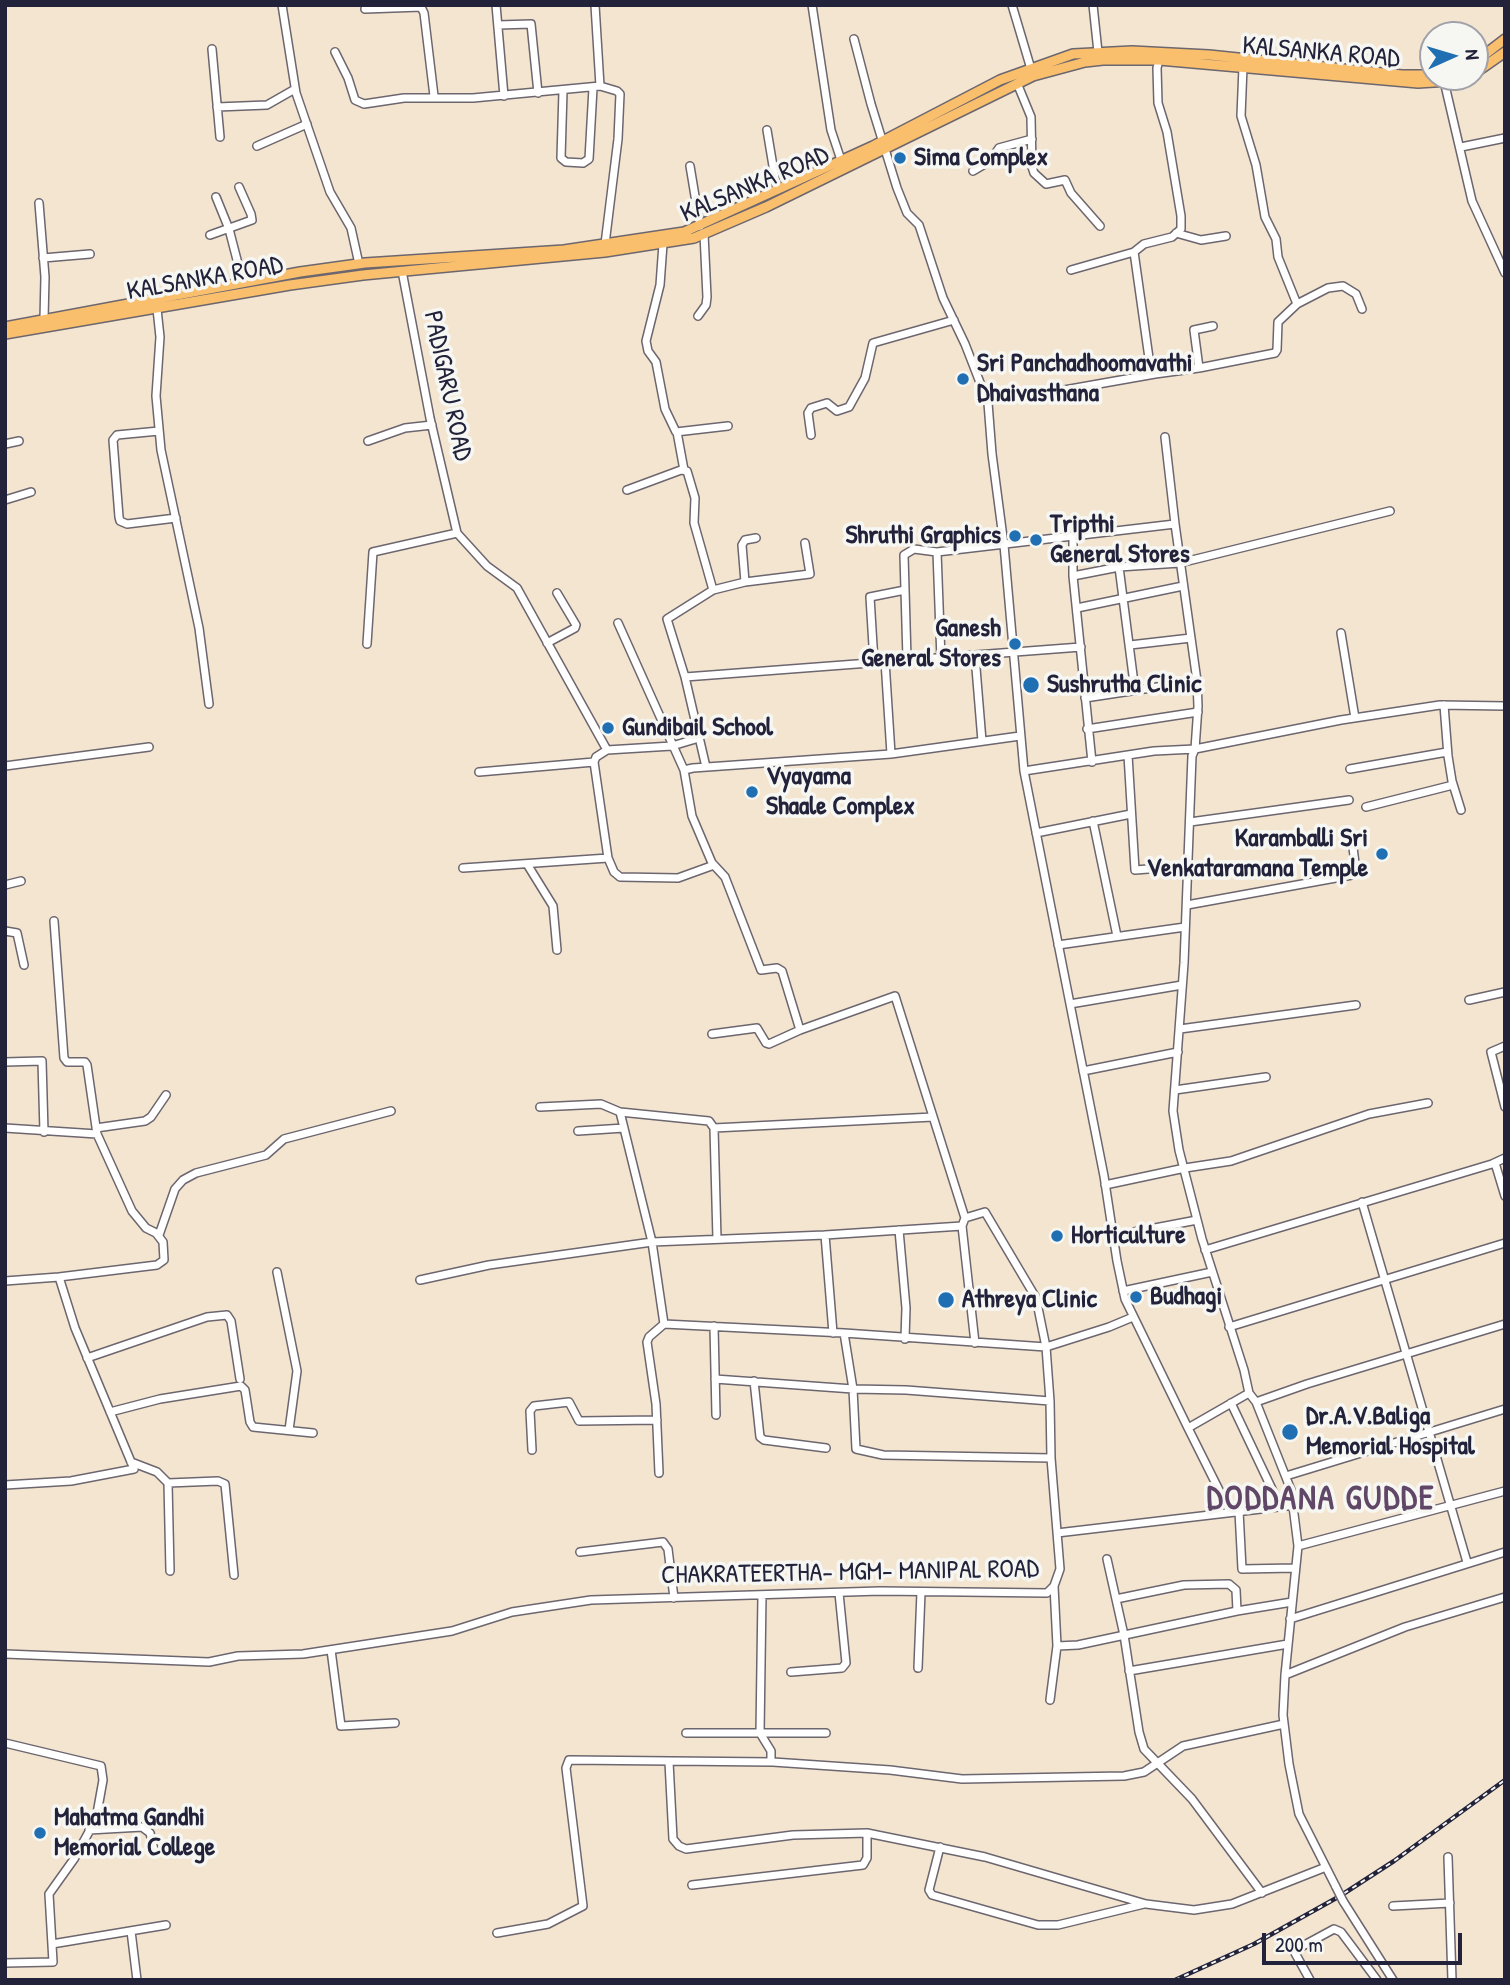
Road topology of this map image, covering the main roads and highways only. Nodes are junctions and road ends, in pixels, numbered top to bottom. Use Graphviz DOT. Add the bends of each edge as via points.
graph roads {
  1 [pos="1505,39"];
  2 [pos="1489,51"];
  3 [pos="1505,52"];
  4 [pos="1489,63"];
  5 [pos="1419,75"];
  6 [pos="1419,83"];
  7 [pos="884,145"];
  8 [pos="706,228"];
  9 [pos="5,327"];
  10 [pos="5,334"];
  1 -- 2 [label="main road"];
  3 -- 4 [label="main road"];
  5 -- 7 [label="main road" via="1209,55 1073,54 1000,80"];
  6 -- 7 [label="main road, KALSANKA ROAD" via="1159,60 1085,62 1017,83"];
  7 -- 8 [label="main road" via="841,160"];
  7 -- 8 [label="main road, KALSANKA ROAD" via="766,207"];
  8 -- 9 [label="main road" via="564,250 300,272"];
  8 -- 10 [label="main road, KALSANKA ROAD" via="663,244 290,285"];
}
